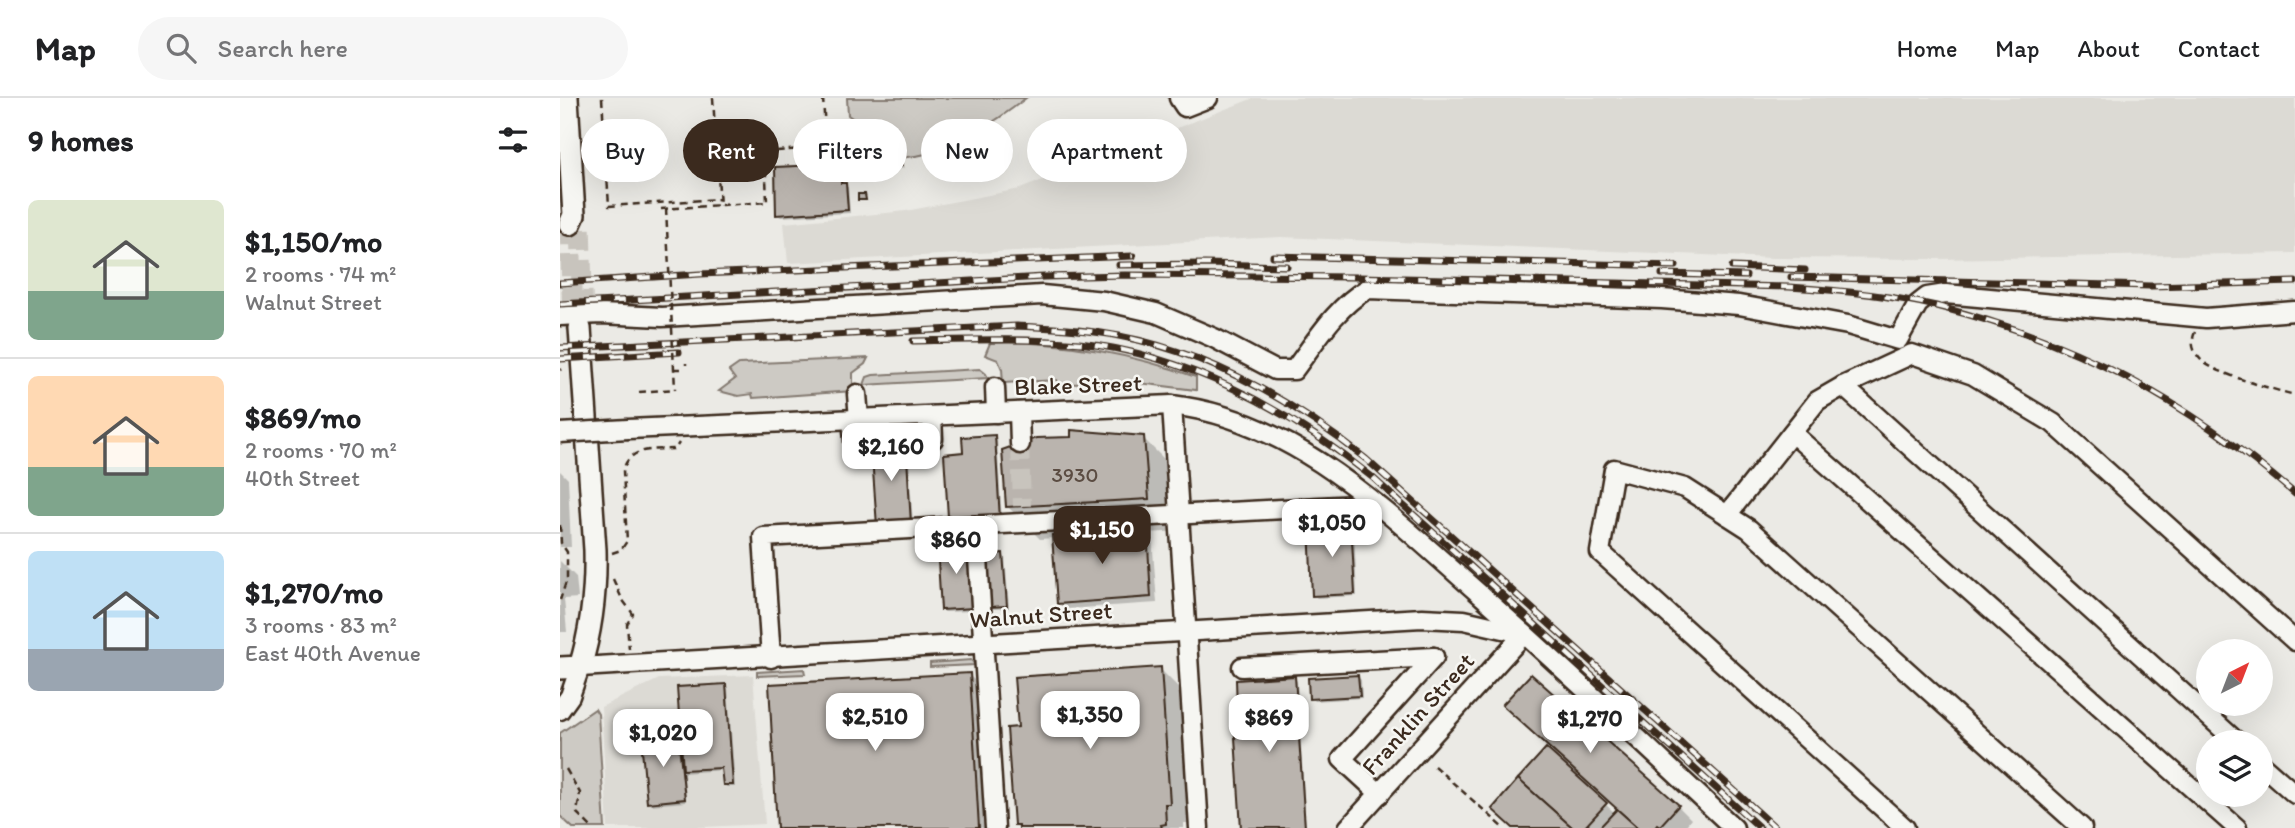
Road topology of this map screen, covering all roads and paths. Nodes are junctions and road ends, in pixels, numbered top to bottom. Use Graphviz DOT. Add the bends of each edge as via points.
graph roads {
  1 [pos="602,98"];
  2 [pos="713,98"];
  3 [pos="823,98"];
  4 [pos="1179,98"];
  5 [pos="1208,98"];
  6 [pos="565,100"];
  7 [pos="824,119"];
  8 [pos="793,150"];
  9 [pos="720,199"];
  10 [pos="661,205"];
  11 [pos="720,206"];
  12 [pos="666,208"];
  13 [pos="575,221"];
  14 [pos="2295,311"];
  15 [pos="560,316"];
  16 [pos="2206,318"];
  17 [pos="580,328"];
  18 [pos="1898,340"];
  19 [pos="1912,354"];
  20 [pos="686,366"];
  21 [pos="674,369"];
  22 [pos="1843,386"];
  23 [pos="995,387"];
  24 [pos="639,392"];
  25 [pos="858,394"];
  26 [pos="2295,395"];
  27 [pos="1172,405"];
  28 [pos="1019,412"];
  29 [pos="996,413"];
  30 [pos="932,416"];
  31 [pos="855,419"];
  32 [pos="560,433"];
  33 [pos="1792,433"];
  34 [pos="933,439"];
  35 [pos="854,441"];
  36 [pos="680,443"];
  37 [pos="1020,444"];
  38 [pos="1376,504"];
  39 [pos="1179,514"];
  40 [pos="1727,515"];
  41 [pos="560,526"];
  42 [pos="976,526"];
  43 [pos="609,554"];
  44 [pos="560,600"];
  45 [pos="633,614"];
  46 [pos="1187,633"];
  47 [pos="1524,634"];
  48 [pos="2295,641"];
  49 [pos="629,643"];
  50 [pos="983,645"];
  51 [pos="771,658"];
  52 [pos="1242,667"];
  53 [pos="570,668"];
  54 [pos="560,710"];
  55 [pos="2224,730"];
  56 [pos="1434,766"];
  57 [pos="566,769"];
  58 [pos="2273,775"];
  59 [pos="1380,794"];
  60 [pos="2295,794"];
  61 [pos="592,828"];
  62 [pos="995,828"];
  63 [pos="1199,828"];
  64 [pos="1348,828"];
  65 [pos="1504,828"];
  66 [pos="1734,828"];
  67 [pos="1905,828"];
  68 [pos="2082,828"];
  69 [pos="2237,828"];
  1 -- 10 [label="path" via="608,206"];
  2 -- 9 [label="path"];
  3 -- 7 [label="path"];
  4 -- 5 [label="street" via="1185,107"];
  6 -- 13 [label="main road"];
  8 -- 11 [label="path" via="765,152 767,202"];
  9 -- 10 [label="path"];
  9 -- 11 [label="path"];
  10 -- 12 [label="path, bridge"];
  11 -- 12 [label="path"];
  12 -- 21 [label="path, bridge"];
  14 -- 16 [label="street"];
  15 -- 18 [label="street" via="662,317 1042,295 1104,301 1156,313 1275,370 1294,370 1336,314 1367,289 1739,305 1848,325"];
  16 -- 18 [label="street" via="1946,294 1927,297 1918,304"];
  16 -- 26 [label="path" via="2192,339 2193,349 2204,362"];
  17 -- 53 [label="main road" via="595,558 592,626"];
  18 -- 19 [label="street"];
  19 -- 22 [label="street"];
  19 -- 48 [label="street" via="1973,375 2053,423"];
  20 -- 21 [label="path"];
  21 -- 24 [label="path, bridge" via="675,389"];
  22 -- 33 [label="street" via="1817,401"];
  22 -- 55 [label="street"];
  23 -- 29 [label="street"];
  25 -- 31 [label="street"];
  27 -- 28 [label="street, Blake Street"];
  27 -- 38 [label="street, Blake Street" via="1219,414 1272,434 1311,456"];
  27 -- 39 [label="street"];
  28 -- 29 [label="street, Blake Street"];
  28 -- 37 [label="street"];
  29 -- 30 [label="street, Blake Street"];
  30 -- 31 [label="street, Blake Street"];
  30 -- 34 [label="street"];
  31 -- 32 [label="street, Blake Street, bridge"];
  31 -- 35 [label="street"];
  33 -- 40 [label="street"];
  33 -- 69 [label="street"];
  36 -- 43 [label="path" via="674,449 635,453 627,460 627,541 621,550"];
  38 -- 39 [label="street"];
  38 -- 47 [label="street, Blake Street"];
  39 -- 42 [label="street" via="1022,514"];
  39 -- 46 [label="street"];
  40 -- 67 [label="street" via="1685,488 1614,469 1600,552"];
  40 -- 68 [label="street" via="1749,529"];
  41 -- 44 [label="path" via="568,579"];
  42 -- 50 [label="street"];
  42 -- 51 [label="street" via="763,537"];
  45 -- 49 [label="path" via="627,624"];
  46 -- 47 [label="street, Walnut Street" via="1422,618 1464,620"];
  46 -- 50 [label="street, Walnut Street"];
  46 -- 63 [label="street"];
  47 -- 59 [label="street, Franklin Street"];
  47 -- 66 [label="street, Blake Street"];
  50 -- 51 [label="street, Walnut Street"];
  50 -- 62 [label="street"];
  51 -- 53 [label="street, Walnut Street"];
  52 -- 59 [label="street" via="1434,657 1342,759"];
  53 -- 54 [label="street" via="570,696"];
  56 -- 65 [label="path"];
  57 -- 61 [label="path" via="580,793 577,813"];
  58 -- 60 [label="street"];
  59 -- 64 [label="street, Franklin Street"];
}
